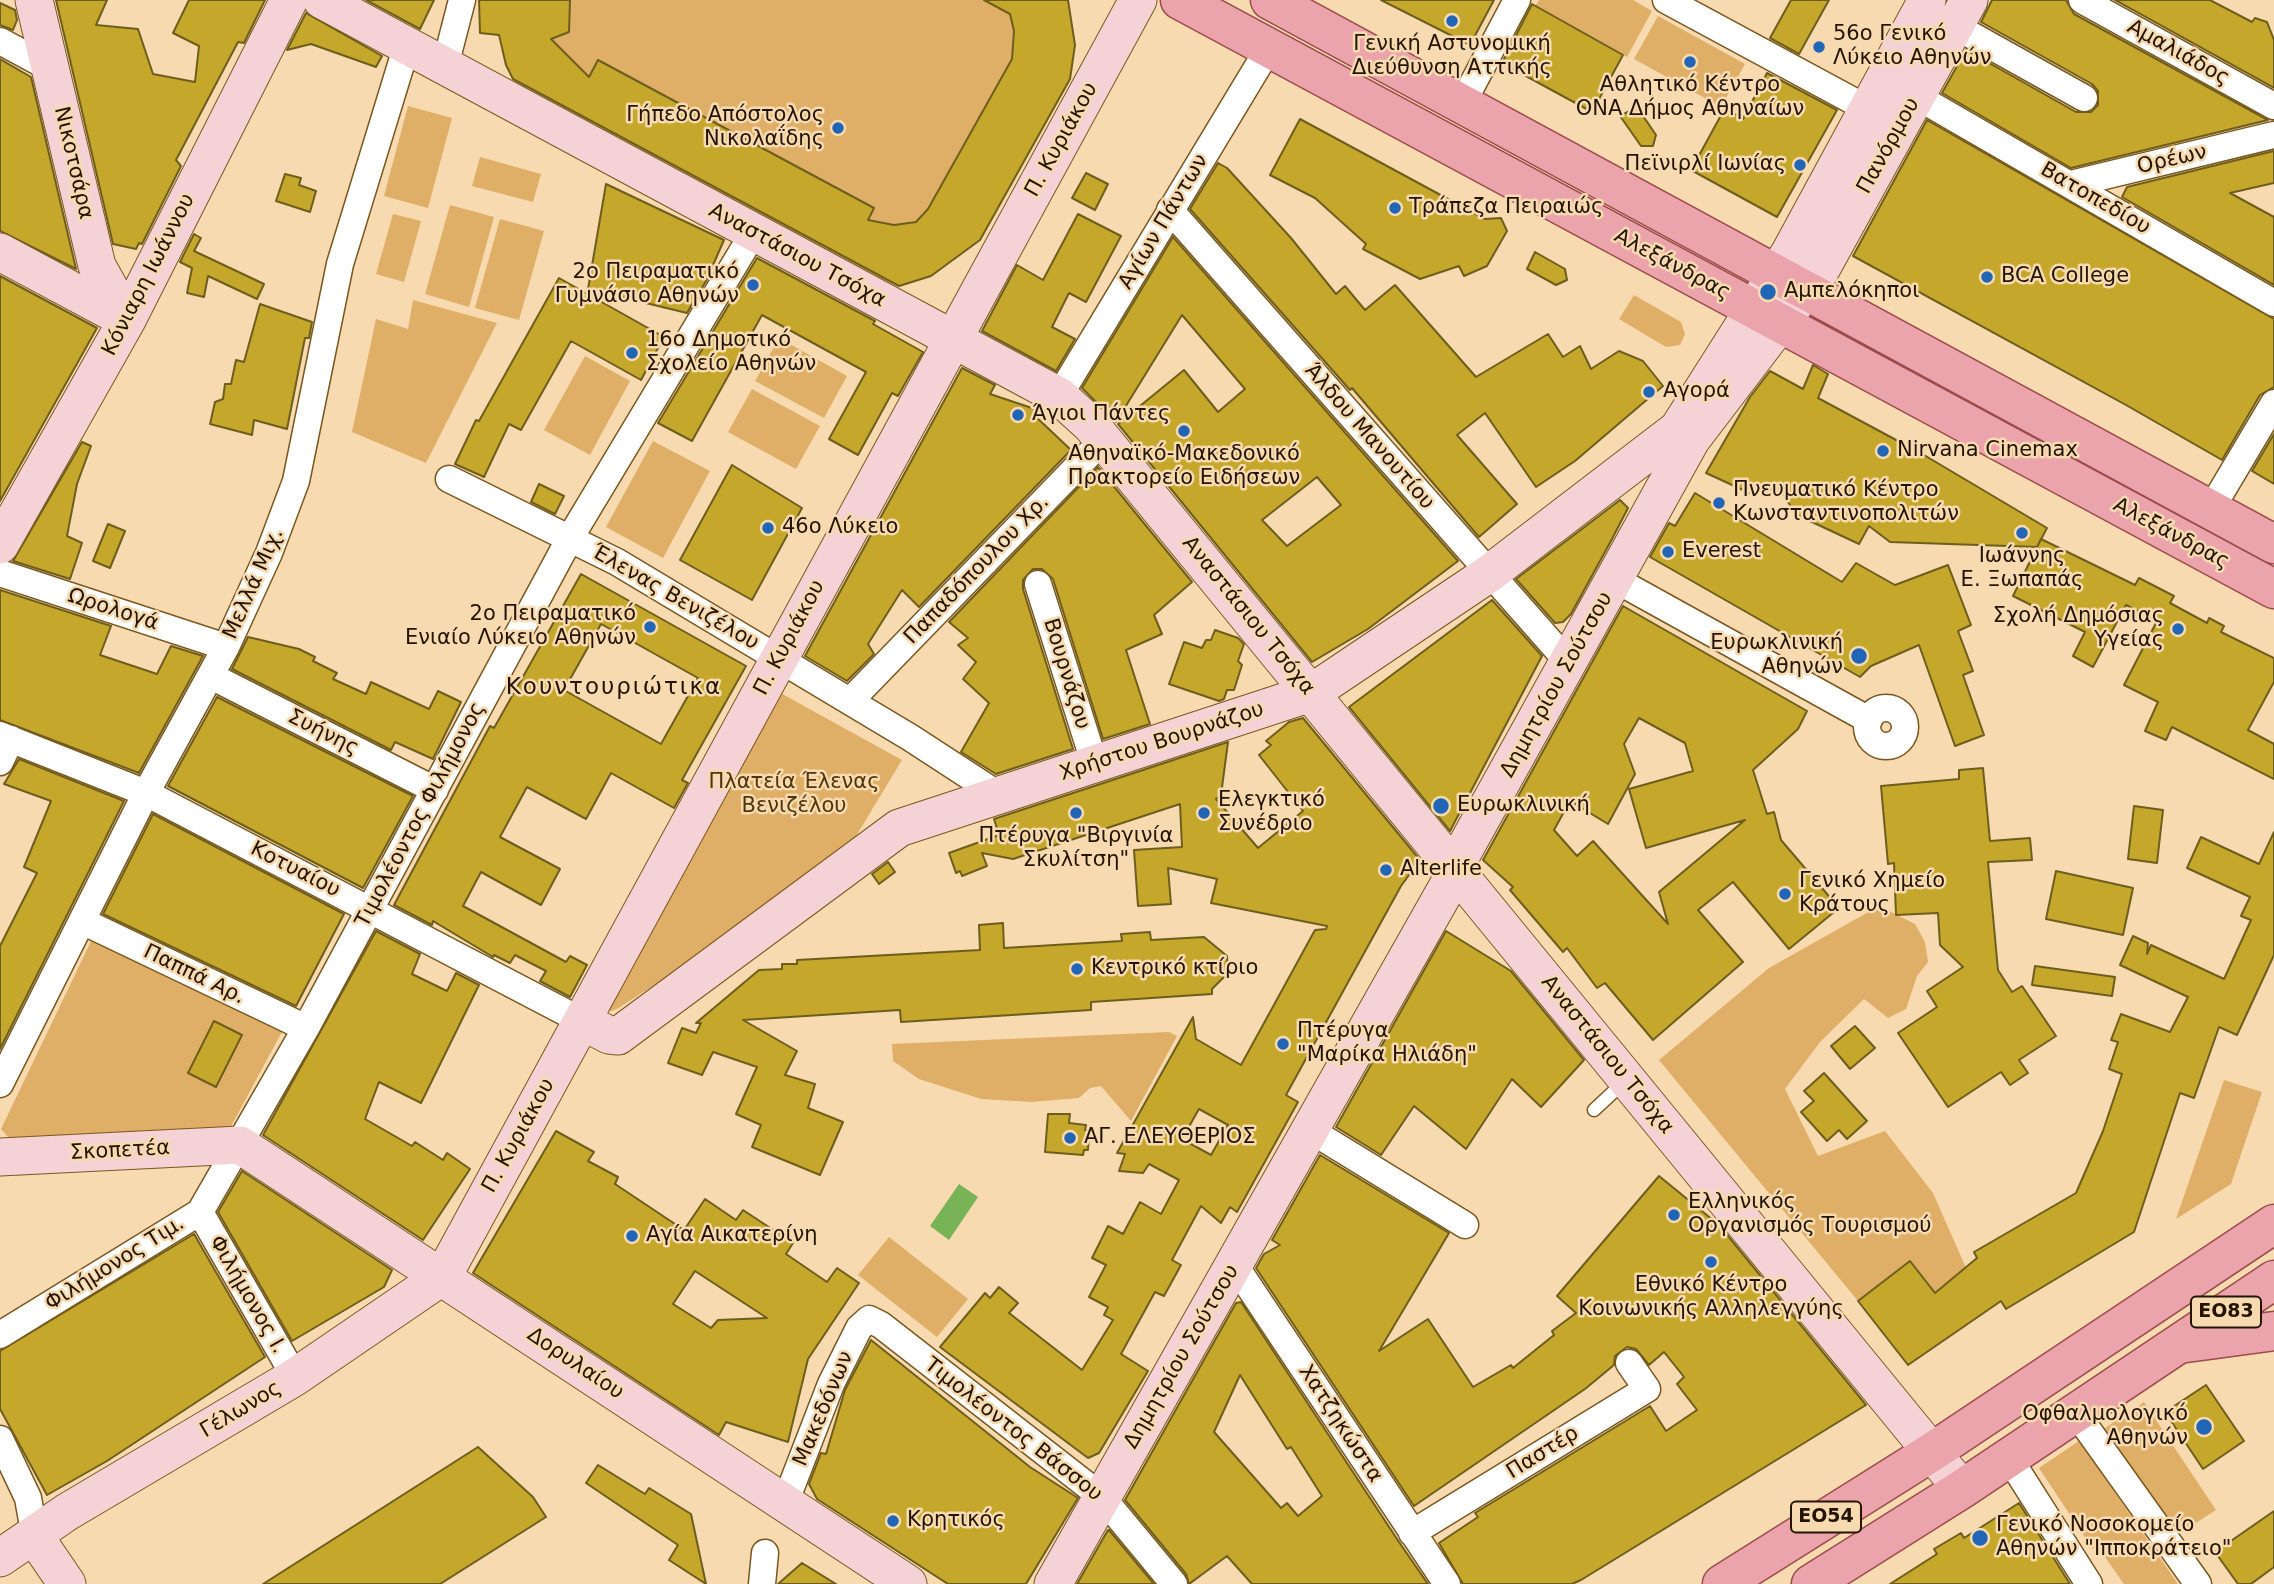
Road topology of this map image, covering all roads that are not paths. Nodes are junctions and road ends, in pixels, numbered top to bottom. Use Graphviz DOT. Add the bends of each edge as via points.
graph roads {
  1 [pos="34,0"];
  2 [pos="289,0"];
  3 [pos="322,0"];
  4 [pos="462,0"];
  5 [pos="1138,0"];
  6 [pos="1180,0"];
  7 [pos="1270,0"];
  8 [pos="1517,0"];
  9 [pos="1666,0"];
  10 [pos="1927,0"];
  11 [pos="2082,0"];
  12 [pos="1222,10"];
  13 [pos="1962,13"];
  14 [pos="0,41"];
  15 [pos="407,45"];
  16 [pos="1269,48"];
  17 [pos="445,66"];
  18 [pos="52,69"];
  19 [pos="1916,96"];
  20 [pos="2084,98"];
  21 [pos="1462,104"];
  22 [pos="2274,106"];
  23 [pos="1868,109"];
  24 [pos="2274,135"];
  25 [pos="2071,184"];
  26 [pos="1170,210"];
  27 [pos="754,232"];
  28 [pos="0,252"];
  29 [pos="1791,282"];
  30 [pos="2274,303"];
  31 [pos="1768,316"];
  32 [pos="127,320"];
  33 [pos="953,340"];
  34 [pos="1059,396"];
  35 [pos="2274,403"];
  36 [pos="1103,440"];
  37 [pos="449,479"];
  38 [pos="2211,509"];
  39 [pos="570,538"];
  40 [pos="2274,544"];
  41 [pos="0,545"];
  42 [pos="0,573"];
  43 [pos="1490,573"];
  44 [pos="1616,580"];
  45 [pos="1038,584"];
  46 [pos="2274,590"];
  47 [pos="226,646"];
  48 [pos="779,659"];
  49 [pos="1569,663"];
  50 [pos="211,676"];
  51 [pos="1311,693"];
  52 [pos="850,701"];
  53 [pos="1869,720"];
  54 [pos="4,745"];
  55 [pos="1095,765"];
  56 [pos="435,790"];
  57 [pos="146,793"];
  58 [pos="1000,796"];
  59 [pos="1454,868"];
  60 [pos="370,909"];
  61 [pos="82,921"];
  62 [pos="582,1021"];
  63 [pos="306,1028"];
  64 [pos="1627,1079"];
  65 [pos="0,1084"];
  66 [pos="1594,1111"];
  67 [pos="1310,1130"];
  68 [pos="240,1145"];
  69 [pos="0,1157"];
  70 [pos="200,1212"];
  71 [pos="2274,1224"];
  72 [pos="1465,1225"];
  73 [pos="1234,1264"];
  74 [pos="443,1276"];
  75 [pos="2274,1280"];
  76 [pos="869,1319"];
  77 [pos="2274,1331"];
  78 [pos="0,1335"];
  79 [pos="2177,1344"];
  80 [pos="1629,1363"];
  81 [pos="295,1377"];
  82 [pos="2076,1413"];
  83 [pos="0,1438"];
  84 [pos="1932,1452"];
  85 [pos="2009,1458"];
  86 [pos="7,1471"];
  87 [pos="1962,1489"];
  88 [pos="1102,1497"];
  89 [pos="785,1503"];
  90 [pos="1412,1533"];
  91 [pos="35,1537"];
  92 [pos="765,1553"];
  93 [pos="0,1558"];
  94 [pos="67,1584"];
  95 [pos="762,1584"];
  96 [pos="908,1584"];
  97 [pos="1053,1584"];
  98 [pos="1174,1584"];
  99 [pos="1447,1584"];
  100 [pos="1722,1584"];
  101 [pos="1811,1584"];
  102 [pos="2089,1584"];
  103 [pos="2198,1584"];
  1 -- 18 [label="street, Νικοτσάρα"];
  2 -- 32 [label="street, Κόνιαρη Ιωάννου"];
  3 -- 15 [label="street, Αναστάσιου Τσόχα"];
  4 -- 17 [label="street"];
  5 -- 33 [label="street, Π. Κυριάκου"];
  6 -- 12 [label="main road, Αλεξάνδρας"];
  7 -- 21 [label="main road, Αλεξάνδρας"];
  8 -- 21 [label="street"];
  9 -- 23 [label="street"];
  10 -- 23 [label="street, Πανόρμου"];
  11 -- 22 [label="street, Αμαλιάδος"];
  12 -- 16 [label="main road, Αλεξάνδρας"];
  13 -- 19 [label="street, Πανόρμου"];
  13 -- 20 [label="street"];
  14 -- 18 [label="street"];
  15 -- 17 [label="street, Αναστάσιου Τσόχα"];
  15 -- 47 [label="street, Μελλά Μιχ." via="340,264 296,481 269,554"];
  16 -- 26 [label="street, Αγίων Πάντων"];
  16 -- 31 [label="main road, Αλεξάνδρας"];
  17 -- 27 [label="street, Αναστάσιου Τσόχα"];
  18 -- 32 [label="street, Νικοτσάρα" via="97,267"];
  19 -- 25 [label="street, Βατοπεδίου"];
  19 -- 29 [label="street, Πανόρμου" via="1821,271"];
  21 -- 29 [label="main road, Αλεξάνδρας"];
  23 -- 29 [label="street, Πανόρμου"];
  24 -- 25 [label="street, Ορέων"];
  25 -- 30 [label="street, Βατοπεδίου"];
  26 -- 34 [label="street, Αγίων Πάντων"];
  26 -- 43 [label="street, Άλδου Μανουτίου"];
  27 -- 33 [label="street, Αναστάσιου Τσόχα"];
  27 -- 39 [label="street, Τιμoλέοντος Φιλήμονος"];
  28 -- 32 [label="street"];
  29 -- 31 [label="street, Χρήστου Βουρνάζου"];
  29 -- 38 [label="main road, Αλεξάνδρας"];
  31 -- 43 [label="street, Χρήστου Βουρνάζου" via="1678,429"];
  31 -- 44 [label="street, Δημητρίου Σούτσου" via="1691,440"];
  31 -- 46 [label="main road, Αλεξάνδρας"];
  32 -- 41 [label="street, Κόνιαρη Ιωάννου"];
  33 -- 34 [label="street, Αναστάσιου Τσόχα"];
  33 -- 48 [label="street, Π. Κυριάκου"];
  34 -- 36 [label="street, Αναστάσιου Τσόχα"];
  35 -- 38 [label="street"];
  36 -- 51 [label="street, Αναστάσιου Τσόχα"];
  36 -- 52 [label="street, Παπαδόπουλου Χρ."];
  37 -- 39 [label="street, Έλενας Βενιζέλου"];
  38 -- 40 [label="main road, Αλεξάνδρας"];
  39 -- 48 [label="street, Έλενας Βενιζέλου"];
  39 -- 56 [label="street, Τιμoλέοντος Φιλήμονος"];
  42 -- 47 [label="street, Ωρολογά"];
  43 -- 49 [label="street, Άλδου Μανουτίου"];
  43 -- 51 [label="street, Χρήστου Βουρνάζου"];
  44 -- 49 [label="street, Δημητρίου Σούτσου"];
  44 -- 53 [label="street"];
  45 -- 55 [label="street, Βουρνάζου"];
  47 -- 50 [label="street, Μελλά Μιχ."];
  48 -- 52 [label="street, Έλενας Βενιζέλου"];
  48 -- 62 [label="street, Π. Κυριάκου"];
  49 -- 59 [label="street, Δημητρίου Σούτσου"];
  50 -- 56 [label="street, Συήνης"];
  50 -- 57 [label="street, Μελλά Μιχ."];
  51 -- 55 [label="street, Χρήστου Βουρνάζου"];
  51 -- 59 [label="street, Αναστάσιου Τσόχα"];
  52 -- 58 [label="street, Έλενας Βενιζέλου"];
  54 -- 57 [label="street, Κοτυαίου"];
  55 -- 58 [label="street, Χρήστου Βουρνάζου"];
  56 -- 60 [label="street, Τιμoλέοντος Φιλήμονος"];
  57 -- 60 [label="street, Κοτυαίου"];
  57 -- 61 [label="street, Μελλά Μιχ."];
  58 -- 62 [label="street, Χρήστου Βουρνάζου" via="900,828 618,1036"];
  59 -- 64 [label="street, Αναστάσιου Τσόχα"];
  59 -- 67 [label="street, Δημητρίου Σούτσου"];
  60 -- 62 [label="street, Κοτυαίου"];
  60 -- 63 [label="street, Τιμoλέοντος Φιλήμονος"];
  61 -- 63 [label="street, Παππά Αρ."];
  61 -- 65 [label="street, Μελλά Μιχ."];
  62 -- 74 [label="street, Π. Κυριάκου"];
  63 -- 68 [label="street, Τιμoλέοντος Φιλήμονος"];
  64 -- 66 [label="lane"];
  64 -- 84 [label="street, Αναστάσιου Τσόχα"];
  67 -- 72 [label="street"];
  67 -- 73 [label="street, Δημητρίου Σούτσου"];
  68 -- 69 [label="street, Σκοπετέα"];
  68 -- 70 [label="street, Φιλήμονος Τιμ."];
  68 -- 74 [label="street, Δορυλαίου"];
  70 -- 78 [label="street, Φιλήμονος Τιμ."];
  70 -- 81 [label="street, Φιλήμονος Ι."];
  71 -- 84 [label="main road, ΕΟ54"];
  73 -- 88 [label="street, Δημητρίου Σούτσου"];
  73 -- 90 [label="street, Χατζηκώστα"];
  74 -- 81 [label="street, Γέλωνος"];
  74 -- 89 [label="street, Δορυλαίου"];
  75 -- 79 [label="main road, ΕΟ83"];
  76 -- 88 [label="street, Τιμολέοντος Βάσσου"];
  76 -- 89 [label="street, Μακεδόνων" via="859,1328 831,1384"];
  77 -- 79 [label="main road, ΕΟ54"];
  79 -- 82 [label="main road, ΕΟ54"];
  80 -- 90 [label="street, Παστέρ" via="1647,1389"];
  81 -- 91 [label="street, Γέλωνος" via="67,1512"];
  82 -- 85 [label="main road, ΕΟ54"];
  82 -- 103 [label="street"];
  83 -- 86 [label="street"];
  84 -- 87 [label="street, Αναστάσιου Τσόχα"];
  84 -- 100 [label="main road, ΕΟ54"];
  85 -- 87 [label="main road, ΕΟ54"];
  85 -- 102 [label="street"];
  86 -- 91 [label="street" via="28,1498"];
  87 -- 101 [label="main road, ΕΟ54"];
  88 -- 97 [label="street, Δημητρίου Σούτσου"];
  88 -- 98 [label="street, Τιμολέοντος Βάσσου"];
  89 -- 96 [label="street, Δορυλαίου"];
  90 -- 99 [label="street, Χατζηκώστα"];
  91 -- 93 [label="street, Γέλωνος"];
  91 -- 94 [label="street"];
  92 -- 95 [label="street"];
}
